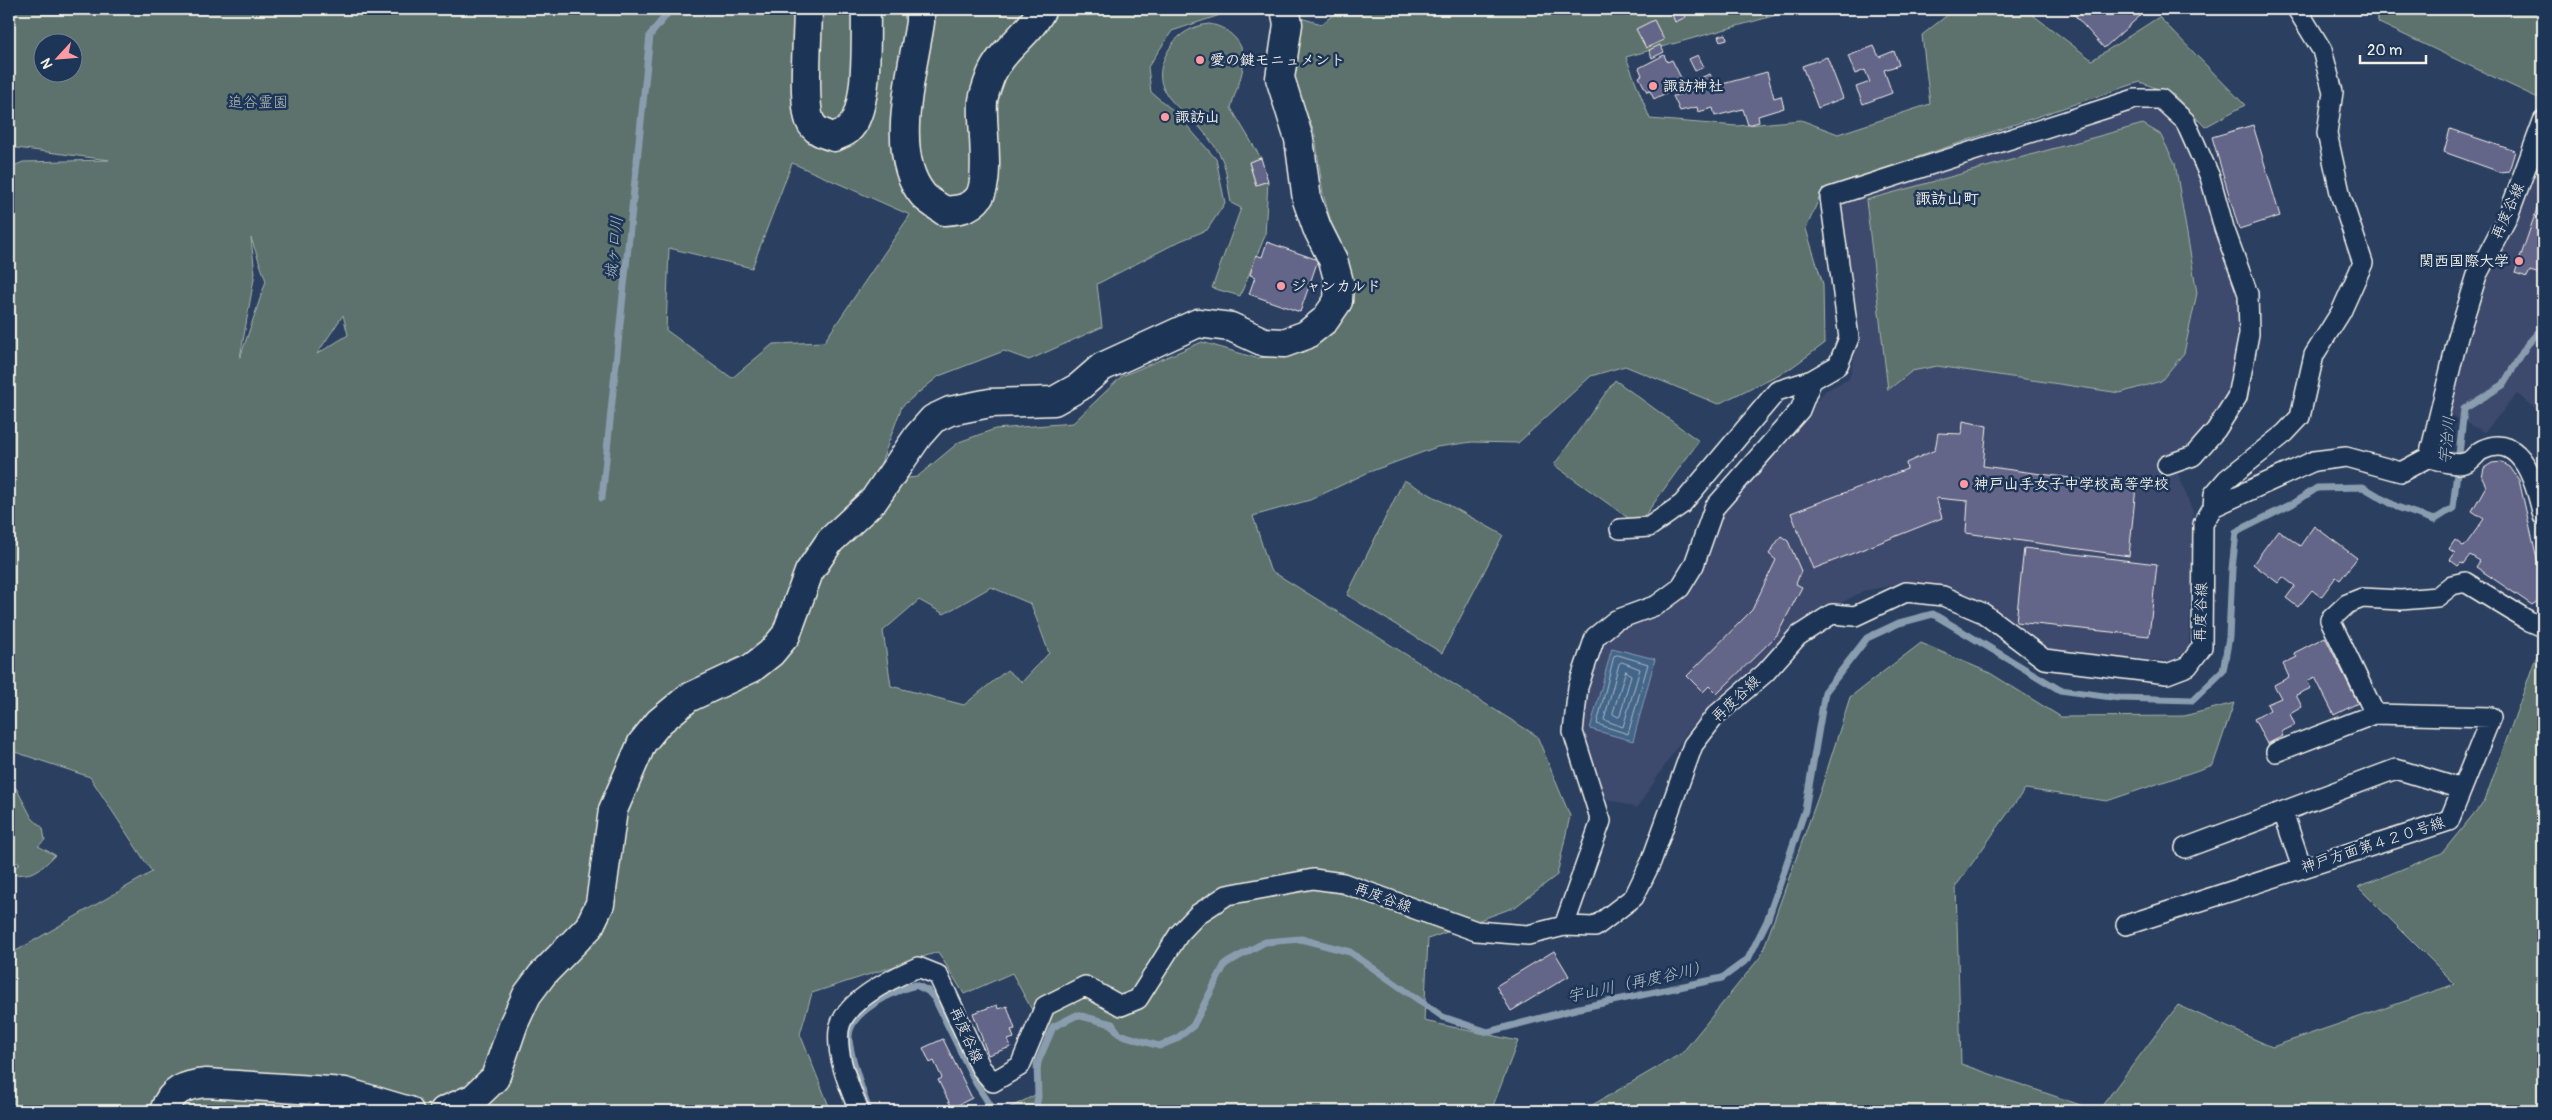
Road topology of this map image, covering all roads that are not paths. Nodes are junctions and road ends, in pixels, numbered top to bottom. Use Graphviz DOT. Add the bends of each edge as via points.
graph roads {
  1 [pos="808,9"];
  2 [pos="866,9"];
  3 [pos="920,9"];
  4 [pos="1042,9"];
  5 [pos="1285,9"];
  6 [pos="2298,9"];
  7 [pos="2543,121"];
  8 [pos="1812,380"];
  9 [pos="2429,457"];
  10 [pos="2167,465"];
  11 [pos="2213,508"];
  12 [pos="2543,516"];
  13 [pos="1620,529"];
  14 [pos="2543,627"];
  15 [pos="2375,714"];
  16 [pos="2276,752"];
  17 [pos="2462,789"];
  18 [pos="2282,812"];
  19 [pos="2185,848"];
  20 [pos="2302,868"];
  21 [pos="2126,925"];
  22 [pos="1564,926"];
  23 [pos="164,1111"];
  24 [pos="409,1111"];
  25 [pos="444,1111"];
  26 [pos="859,1111"];
  1 -- 2 [label="street" via="806,102 810,121 819,132 834,137 848,130 858,111 865,80"];
  3 -- 4 [label="street" via="904,126 906,152 911,175 923,195 944,211 964,209 979,197 984,176 983,100 991,74 1036,22"];
  5 -- 25 [label="street" via="1288,24 1280,78 1299,139 1308,200 1339,282 1338,301 1325,320 1306,335 1284,342 1264,342 1231,327 1198,323 1102,367 1079,388 1054,401 990,402 950,411 933,419 874,500 830,541 809,572 786,635 771,653 752,668 688,698 659,722 642,743 613,810 600,904 589,927 526,995 495,1078 474,1098"];
  6 -- 11 [label="street, 再度谷線" via="2322,50 2333,92 2327,132 2342,198 2363,264 2341,312 2314,355 2300,417 2227,479 2214,494"];
  7 -- 9 [label="street, 再度谷線" via="2508,216 2477,275 2458,337"];
  8 -- 10 [label="street" via="1838,365 1849,338 1830,197 2135,99 2161,98 2185,121 2210,176 2224,228 2248,294 2249,334 2237,397 2216,430 2193,456"];
  8 -- 13 [label="street" via="1777,390 1682,504 1649,527"];
  8 -- 22 [label="street" via="1800,410 1714,508 1694,565 1680,588 1657,605 1616,620 1595,637 1578,687 1573,732 1601,822"];
  9 -- 11 [label="street" via="2401,472 2346,457 2314,461"];
  9 -- 12 [label="street" via="2447,463 2467,462 2482,450 2497,446 2513,450 2526,464"];
  11 -- 22 [label="street, 再度谷線" via="2203,524 2202,647 2188,666 2167,674 2044,659 1983,613 1943,596 1906,592 1855,616 1832,614 1798,636 1764,673 1716,715 1693,745 1651,862 1634,897 1595,927"];
  14 -- 15 [label="street" via="2465,582 2452,585 2437,597 2401,600 2362,598 2347,604 2330,620"];
  15 -- 16 [label="street"];
  15 -- 17 [label="street, 神戸方面第４２０号線" via="2491,717"];
  17 -- 18 [label="street" via="2396,769"];
  17 -- 20 [label="street, 神戸方面第４２０号線" via="2450,821"];
  18 -- 19 [label="street"];
  18 -- 20 [label="street"];
  20 -- 21 [label="street, 神戸方面第４２０号線"];
  22 -- 26 [label="street, 再度谷線" via="1528,935 1476,931 1343,883 1313,879 1227,895 1198,914 1179,934 1138,999 1121,1006 1085,986 1045,1006 1020,1066 993,1082 980,1068 938,975 918,967 888,980 861,1000 839,1027 841,1063"];
  23 -- 24 [label="street" via="173,1092 189,1084 206,1083 345,1092"];
}
